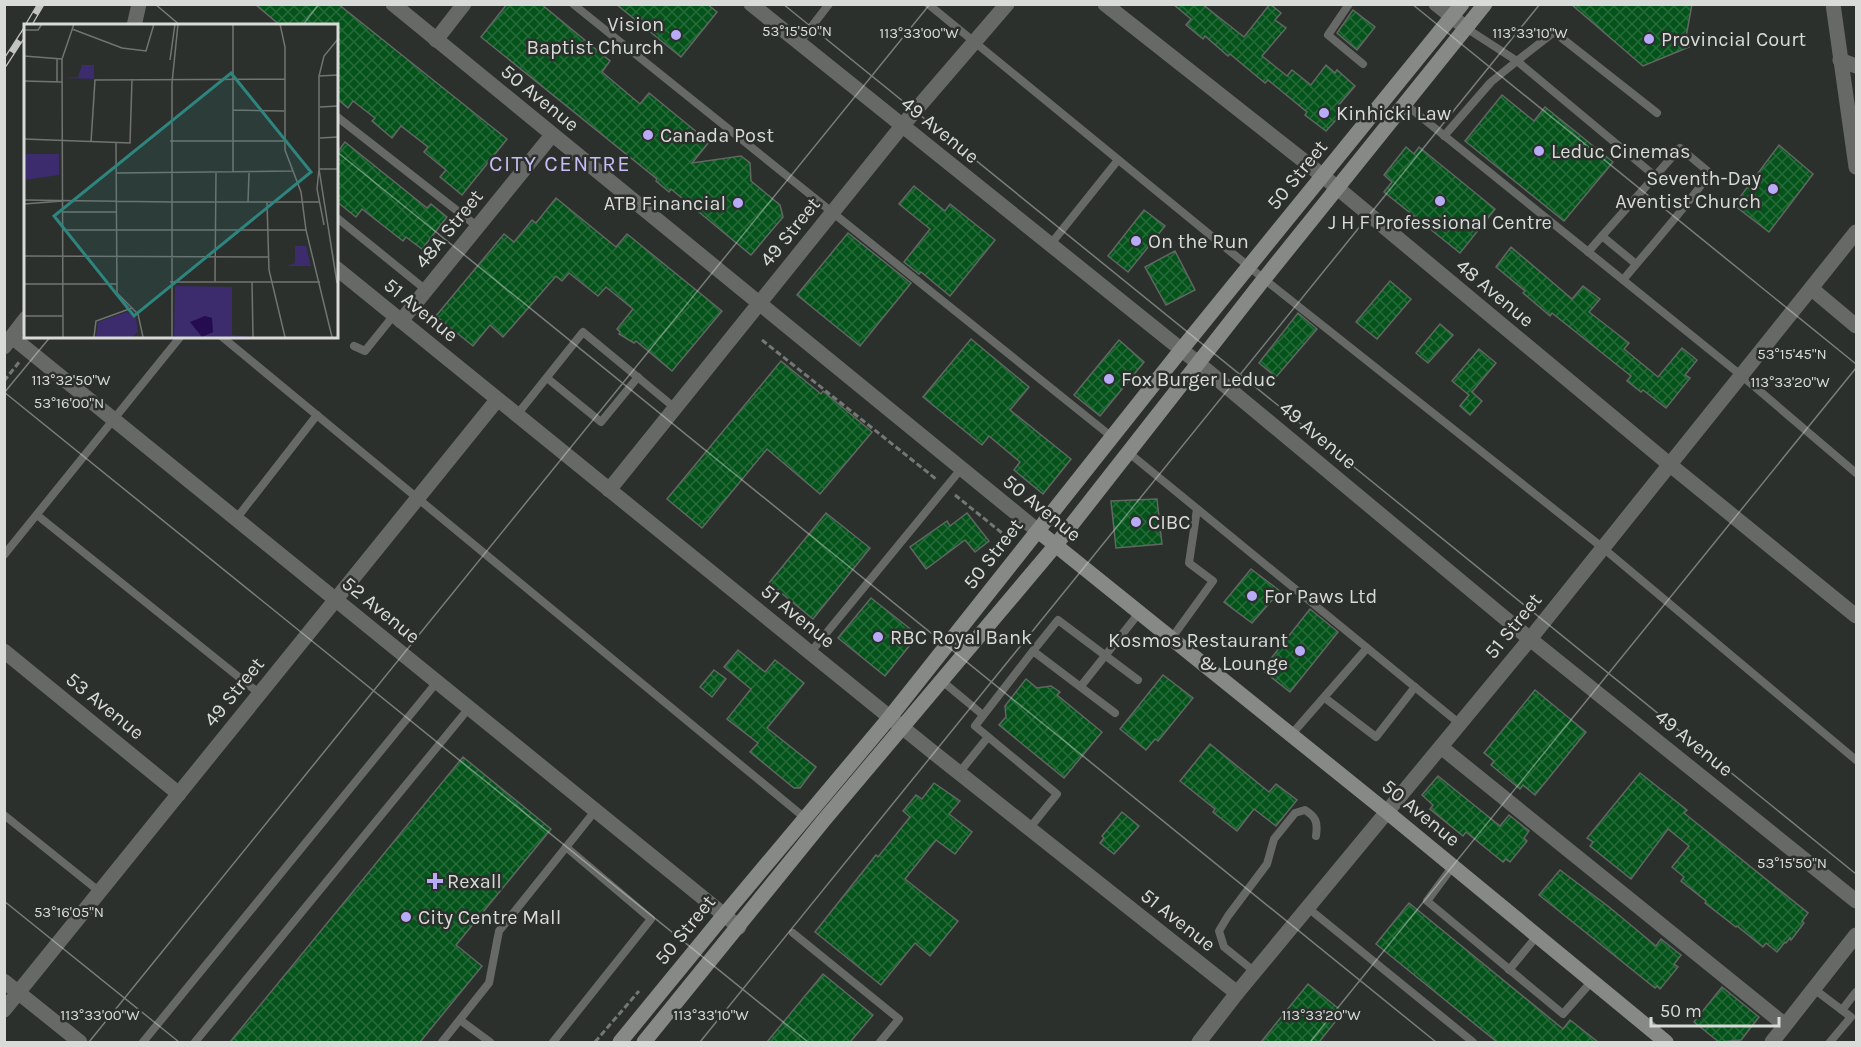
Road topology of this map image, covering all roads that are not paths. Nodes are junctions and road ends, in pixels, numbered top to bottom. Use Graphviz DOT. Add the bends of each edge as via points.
graph roads {
  1 [pos="139,4"];
  2 [pos="393,4"];
  3 [pos="464,4"];
  4 [pos="573,4"];
  5 [pos="751,4"];
  6 [pos="829,4"];
  7 [pos="928,4"];
  8 [pos="1007,4"];
  9 [pos="1106,4"];
  10 [pos="1349,4"];
  11 [pos="1436,4"];
  12 [pos="1462,4"];
  13 [pos="1485,4"];
  14 [pos="1833,4"];
  15 [pos="1452,17"];
  16 [pos="134,24"];
  17 [pos="1466,28"];
  18 [pos="436,40"];
  19 [pos="975,42"];
  20 [pos="799,43"];
  21 [pos="1840,60"];
  22 [pos="1517,61"];
  23 [pos="1363,64"];
  24 [pos="1857,66"];
  25 [pos="1404,103"];
  26 [pos="1658,113"];
  27 [pos="338,118"];
  28 [pos="902,126"];
  29 [pos="552,135"];
  30 [pos="1444,136"];
  31 [pos="1118,160"];
  32 [pos="1857,167"];
  33 [pos="1323,176"];
  34 [pos="1655,176"];
  35 [pos="1337,188"];
  36 [pos="832,214"];
  37 [pos="338,219"];
  38 [pos="478,226"];
  39 [pos="1857,232"];
  40 [pos="1602,236"];
  41 [pos="1050,245"];
  42 [pos="1588,252"];
  43 [pos="1636,264"];
  44 [pos="1249,267"];
  45 [pos="338,270"];
  46 [pos="1264,279"];
  47 [pos="1623,280"];
  48 [pos="1812,289"];
  49 [pos="426,290"];
  50 [pos="759,304"];
  51 [pos="397,318"];
  52 [pos="24,321"];
  53 [pos="1857,326"];
  54 [pos="179,338"];
  55 [pos="223,338"];
  56 [pos="8,342"];
  57 [pos="354,346"];
  58 [pos="1181,350"];
  59 [pos="1198,363"];
  60 [pos="1742,376"];
  61 [pos="638,377"];
  62 [pos="547,378"];
  63 [pos="497,400"];
  64 [pos="675,408"];
  65 [pos="317,415"];
  66 [pos="516,416"];
  67 [pos="114,420"];
  68 [pos="1112,437"];
  69 [pos="1129,453"];
  70 [pos="1670,464"];
  71 [pos="961,469"];
  72 [pos="1857,473"];
  73 [pos="609,490"];
  74 [pos="418,498"];
  75 [pos="1197,509"];
  76 [pos="36,515"];
  77 [pos="236,519"];
  78 [pos="1038,531"];
  79 [pos="1055,546"];
  80 [pos="1603,548"];
  81 [pos="4,555"];
  82 [pos="336,600"];
  83 [pos="1139,613"];
  84 [pos="1857,616"];
  85 [pos="1172,639"];
  86 [pos="1530,639"];
  87 [pos="1367,648"];
  88 [pos="4,651"];
  89 [pos="1033,651"];
  90 [pos="810,653"];
  91 [pos="1105,656"];
  92 [pos="1138,680"];
  93 [pos="942,681"];
  94 [pos="436,682"];
  95 [pos="1081,686"];
  96 [pos="1414,687"];
  97 [pos="260,694"];
  98 [pos="1324,698"];
  99 [pos="469,708"];
  100 [pos="1114,713"];
  101 [pos="983,716"];
  102 [pos="890,717"];
  103 [pos="1460,724"];
  104 [pos="903,728"];
  105 [pos="1291,735"];
  106 [pos="988,737"];
  107 [pos="1441,747"];
  108 [pos="1857,760"];
  109 [pos="960,773"];
  110 [pos="179,794"];
  111 [pos="595,811"];
  112 [pos="1387,812"];
  113 [pos="4,815"];
  114 [pos="805,818"];
  115 [pos="1029,829"];
  116 [pos="1316,836"];
  117 [pos="566,848"];
  118 [pos="1453,866"];
  119 [pos="100,892"];
  120 [pos="1857,901"];
  121 [pos="1308,908"];
  122 [pos="724,915"];
  123 [pos="740,927"];
  124 [pos="793,933"];
  125 [pos="1857,935"];
  126 [pos="1537,936"];
  127 [pos="1509,970"];
  128 [pos="1254,972"];
  129 [pos="4,981"];
  130 [pos="1592,981"];
  131 [pos="1814,989"];
  132 [pos="1857,992"];
  133 [pos="19,993"];
  134 [pos="1237,993"];
  135 [pos="4,1010"];
  136 [pos="1842,1010"];
  137 [pos="1854,1019"];
  138 [pos="460,1020"];
  139 [pos="1785,1025"];
  140 [pos="80,1042"];
  141 [pos="143,1042"];
  142 [pos="195,1042"];
  143 [pos="442,1042"];
  144 [pos="489,1042"];
  145 [pos="553,1042"];
  146 [pos="620,1042"];
  147 [pos="644,1042"];
  148 [pos="880,1042"];
  149 [pos="1199,1042"];
  150 [pos="1473,1042"];
  151 [pos="1666,1042"];
  152 [pos="1772,1042"];
  153 [pos="1830,1042"];
  1 -- 16 [label="street"];
  2 -- 18 [label="street, 50 Avenue"];
  3 -- 18 [label="street"];
  4 -- 36 [label="lane"];
  5 -- 20 [label="street, 49 Avenue"];
  6 -- 20 [label="lane"];
  7 -- 19 [label="lane"];
  8 -- 19 [label="street, 49 Street"];
  9 -- 33 [label="street, 48 Avenue"];
  10 -- 23 [label="lane" via="1328,35"];
  11 -- 15 [label="street"];
  12 -- 15 [label="main road, 50 Street"];
  13 -- 17 [label="main road, 50 Street"];
  14 -- 21 [label="street"];
  15 -- 17 [label="street"];
  15 -- 33 [label="main road, 50 Street"];
  17 -- 22 [label="lane"];
  17 -- 25 [label="main road, 50 Street"];
  18 -- 29 [label="street, 50 Avenue"];
  19 -- 28 [label="street, 49 Street"];
  19 -- 31 [label="lane"];
  20 -- 28 [label="street, 49 Avenue"];
  21 -- 24 [label="street"];
  21 -- 32 [label="street"];
  22 -- 26 [label="lane" via="1554,32"];
  22 -- 30 [label="lane" via="1491,82"];
  22 -- 34 [label="lane"];
  25 -- 30 [label="lane"];
  25 -- 35 [label="main road, 50 Street"];
  27 -- 38 [label="lane"];
  28 -- 36 [label="street, 49 Street"];
  28 -- 41 [label="street, 49 Avenue"];
  29 -- 38 [label="street, 48A Street"];
  29 -- 50 [label="street, 50 Avenue"];
  30 -- 42 [label="lane"];
  31 -- 41 [label="lane"];
  31 -- 44 [label="lane"];
  33 -- 35 [label="street, 48 Avenue"];
  33 -- 44 [label="main road, 50 Street"];
  34 -- 40 [label="lane"];
  34 -- 43 [label="lane" via="1680,148 1710,173"];
  35 -- 46 [label="main road, 50 Street"];
  35 -- 70 [label="street, 48 Avenue"];
  36 -- 50 [label="street, 49 Street"];
  36 -- 68 [label="lane"];
  37 -- 49 [label="lane"];
  38 -- 49 [label="street, 48A Street"];
  39 -- 48 [label="street, 51 Street"];
  40 -- 42 [label="lane"];
  40 -- 43 [label="lane"];
  41 -- 58 [label="street, 49 Avenue"];
  42 -- 47 [label="lane"];
  43 -- 47 [label="lane"];
  44 -- 46 [label="lane"];
  44 -- 58 [label="main road, 50 Street"];
  45 -- 51 [label="street, 51 Avenue"];
  46 -- 59 [label="main road, 50 Street"];
  46 -- 80 [label="lane"];
  47 -- 60 [label="lane"];
  48 -- 53 [label="street"];
  48 -- 60 [label="street, 51 Street"];
  49 -- 51 [label="street, 48A Street"];
  50 -- 64 [label="street, 49 Street"];
  50 -- 71 [label="street, 50 Avenue"];
  51 -- 57 [label="lane" via="365,351"];
  51 -- 63 [label="street, 51 Avenue"];
  52 -- 56 [label="street"];
  54 -- 67 [label="lane"];
  55 -- 65 [label="lane"];
  56 -- 67 [label="street, 52 Avenue"];
  58 -- 59 [label="street, 49 Avenue"];
  58 -- 68 [label="main road, 50 Street"];
  59 -- 69 [label="main road, 50 Street"];
  59 -- 86 [label="street, 49 Avenue"];
  60 -- 70 [label="street, 51 Street"];
  60 -- 72 [label="lane"];
  61 -- 62 [label="lane" via="583,333"];
  61 -- 62 [label="lane" via="602,422"];
  61 -- 64 [label="lane"];
  62 -- 66 [label="lane"];
  63 -- 66 [label="street, 51 Avenue"];
  63 -- 74 [label="street, 49 Street"];
  64 -- 73 [label="street, 49 Street"];
  65 -- 74 [label="lane"];
  65 -- 77 [label="lane"];
  66 -- 73 [label="street, 51 Avenue"];
  67 -- 76 [label="lane"];
  67 -- 77 [label="street, 52 Avenue"];
  68 -- 78 [label="main road, 50 Street"];
  69 -- 75 [label="lane"];
  69 -- 79 [label="main road, 50 Street"];
  70 -- 80 [label="street, 51 Street"];
  70 -- 84 [label="street, 48 Avenue"];
  71 -- 78 [label="street, 50 Avenue"];
  71 -- 90 [label="lane"];
  73 -- 90 [label="street, 51 Avenue"];
  74 -- 82 [label="street, 49 Street"];
  74 -- 114 [label="lane"];
  75 -- 85 [label="lane" via="1189,562 1213,581"];
  75 -- 87 [label="lane"];
  76 -- 81 [label="lane"];
  76 -- 97 [label="lane"];
  77 -- 82 [label="street, 52 Avenue"];
  78 -- 79 [label="main road, 50 Avenue"];
  78 -- 102 [label="main road, 50 Street"];
  79 -- 83 [label="main road, 50 Avenue"];
  79 -- 93 [label="main road, 50 Street"];
  80 -- 86 [label="street, 51 Street"];
  80 -- 108 [label="lane"];
  82 -- 94 [label="street, 52 Avenue"];
  82 -- 97 [label="street, 49 Street"];
  83 -- 85 [label="main road, 50 Avenue"];
  83 -- 91 [label="lane"];
  85 -- 105 [label="main road, 50 Avenue"];
  86 -- 103 [label="street, 51 Street"];
  86 -- 120 [label="street, 49 Avenue"];
  87 -- 96 [label="lane"];
  87 -- 98 [label="lane"];
  88 -- 110 [label="street, 53 Avenue"];
  89 -- 91 [label="lane" via="1058,620"];
  89 -- 95 [label="lane"];
  89 -- 101 [label="lane"];
  90 -- 102 [label="street, 51 Avenue"];
  91 -- 92 [label="lane"];
  91 -- 95 [label="lane"];
  93 -- 101 [label="lane"];
  93 -- 104 [label="main road, 50 Street"];
  94 -- 99 [label="street, 52 Avenue"];
  94 -- 141 [label="lane"];
  95 -- 100 [label="lane"];
  96 -- 98 [label="lane" via="1376,737"];
  96 -- 103 [label="lane"];
  97 -- 110 [label="street, 49 Street"];
  98 -- 105 [label="lane"];
  99 -- 111 [label="street, 52 Avenue"];
  99 -- 142 [label="lane"];
  101 -- 106 [label="lane" via="975,726"];
  102 -- 104 [label="street, 51 Avenue"];
  102 -- 114 [label="main road, 50 Street"];
  103 -- 107 [label="street, 51 Street"];
  104 -- 109 [label="street, 51 Avenue"];
  104 -- 123 [label="main road, 50 Street"];
  105 -- 112 [label="main road, 50 Avenue"];
  106 -- 109 [label="lane"];
  106 -- 115 [label="lane" via="1057,794"];
  107 -- 112 [label="street, 51 Street"];
  107 -- 139 [label="street"];
  109 -- 115 [label="street, 51 Avenue"];
  110 -- 119 [label="street, 49 Street"];
  111 -- 117 [label="lane"];
  111 -- 122 [label="street, 52 Avenue"];
  112 -- 118 [label="main road, 50 Avenue"];
  112 -- 121 [label="street, 51 Street"];
  113 -- 119 [label="lane"];
  114 -- 122 [label="main road, 50 Street"];
  115 -- 134 [label="street, 51 Avenue"];
  116 -- 128 [label="lane" via="1315,817 1305,810 1295,813 1274,839 1267,864 1219,931 1224,947"];
  117 -- 138 [label="lane" via="499,931 489,983"];
  117 -- 145 [label="lane" via="651,919"];
  118 -- 126 [label="main road, 50 Avenue"];
  118 -- 127 [label="lane" via="1427,901"];
  119 -- 133 [label="street, 49 Street"];
  121 -- 128 [label="street, 51 Street"];
  121 -- 150 [label="lane"];
  122 -- 123 [label="street, 52 Avenue"];
  122 -- 146 [label="main road, 50 Street"];
  123 -- 147 [label="main road, 50 Street"];
  124 -- 148 [label="lane" via="899,1019"];
  125 -- 131 [label="street"];
  126 -- 127 [label="lane"];
  126 -- 130 [label="main road, 50 Avenue"];
  127 -- 130 [label="lane" via="1563,1014"];
  128 -- 134 [label="street, 51 Street"];
  129 -- 133 [label="street"];
  130 -- 151 [label="main road, 50 Avenue"];
  131 -- 136 [label="lane"];
  131 -- 139 [label="street"];
  132 -- 136 [label="lane"];
  133 -- 135 [label="street, 49 Street"];
  133 -- 140 [label="street"];
  134 -- 149 [label="street, 51 Street"];
  136 -- 137 [label="lane"];
  137 -- 153 [label="lane"];
  138 -- 143 [label="lane"];
  138 -- 144 [label="lane"];
  139 -- 152 [label="street"];
}
